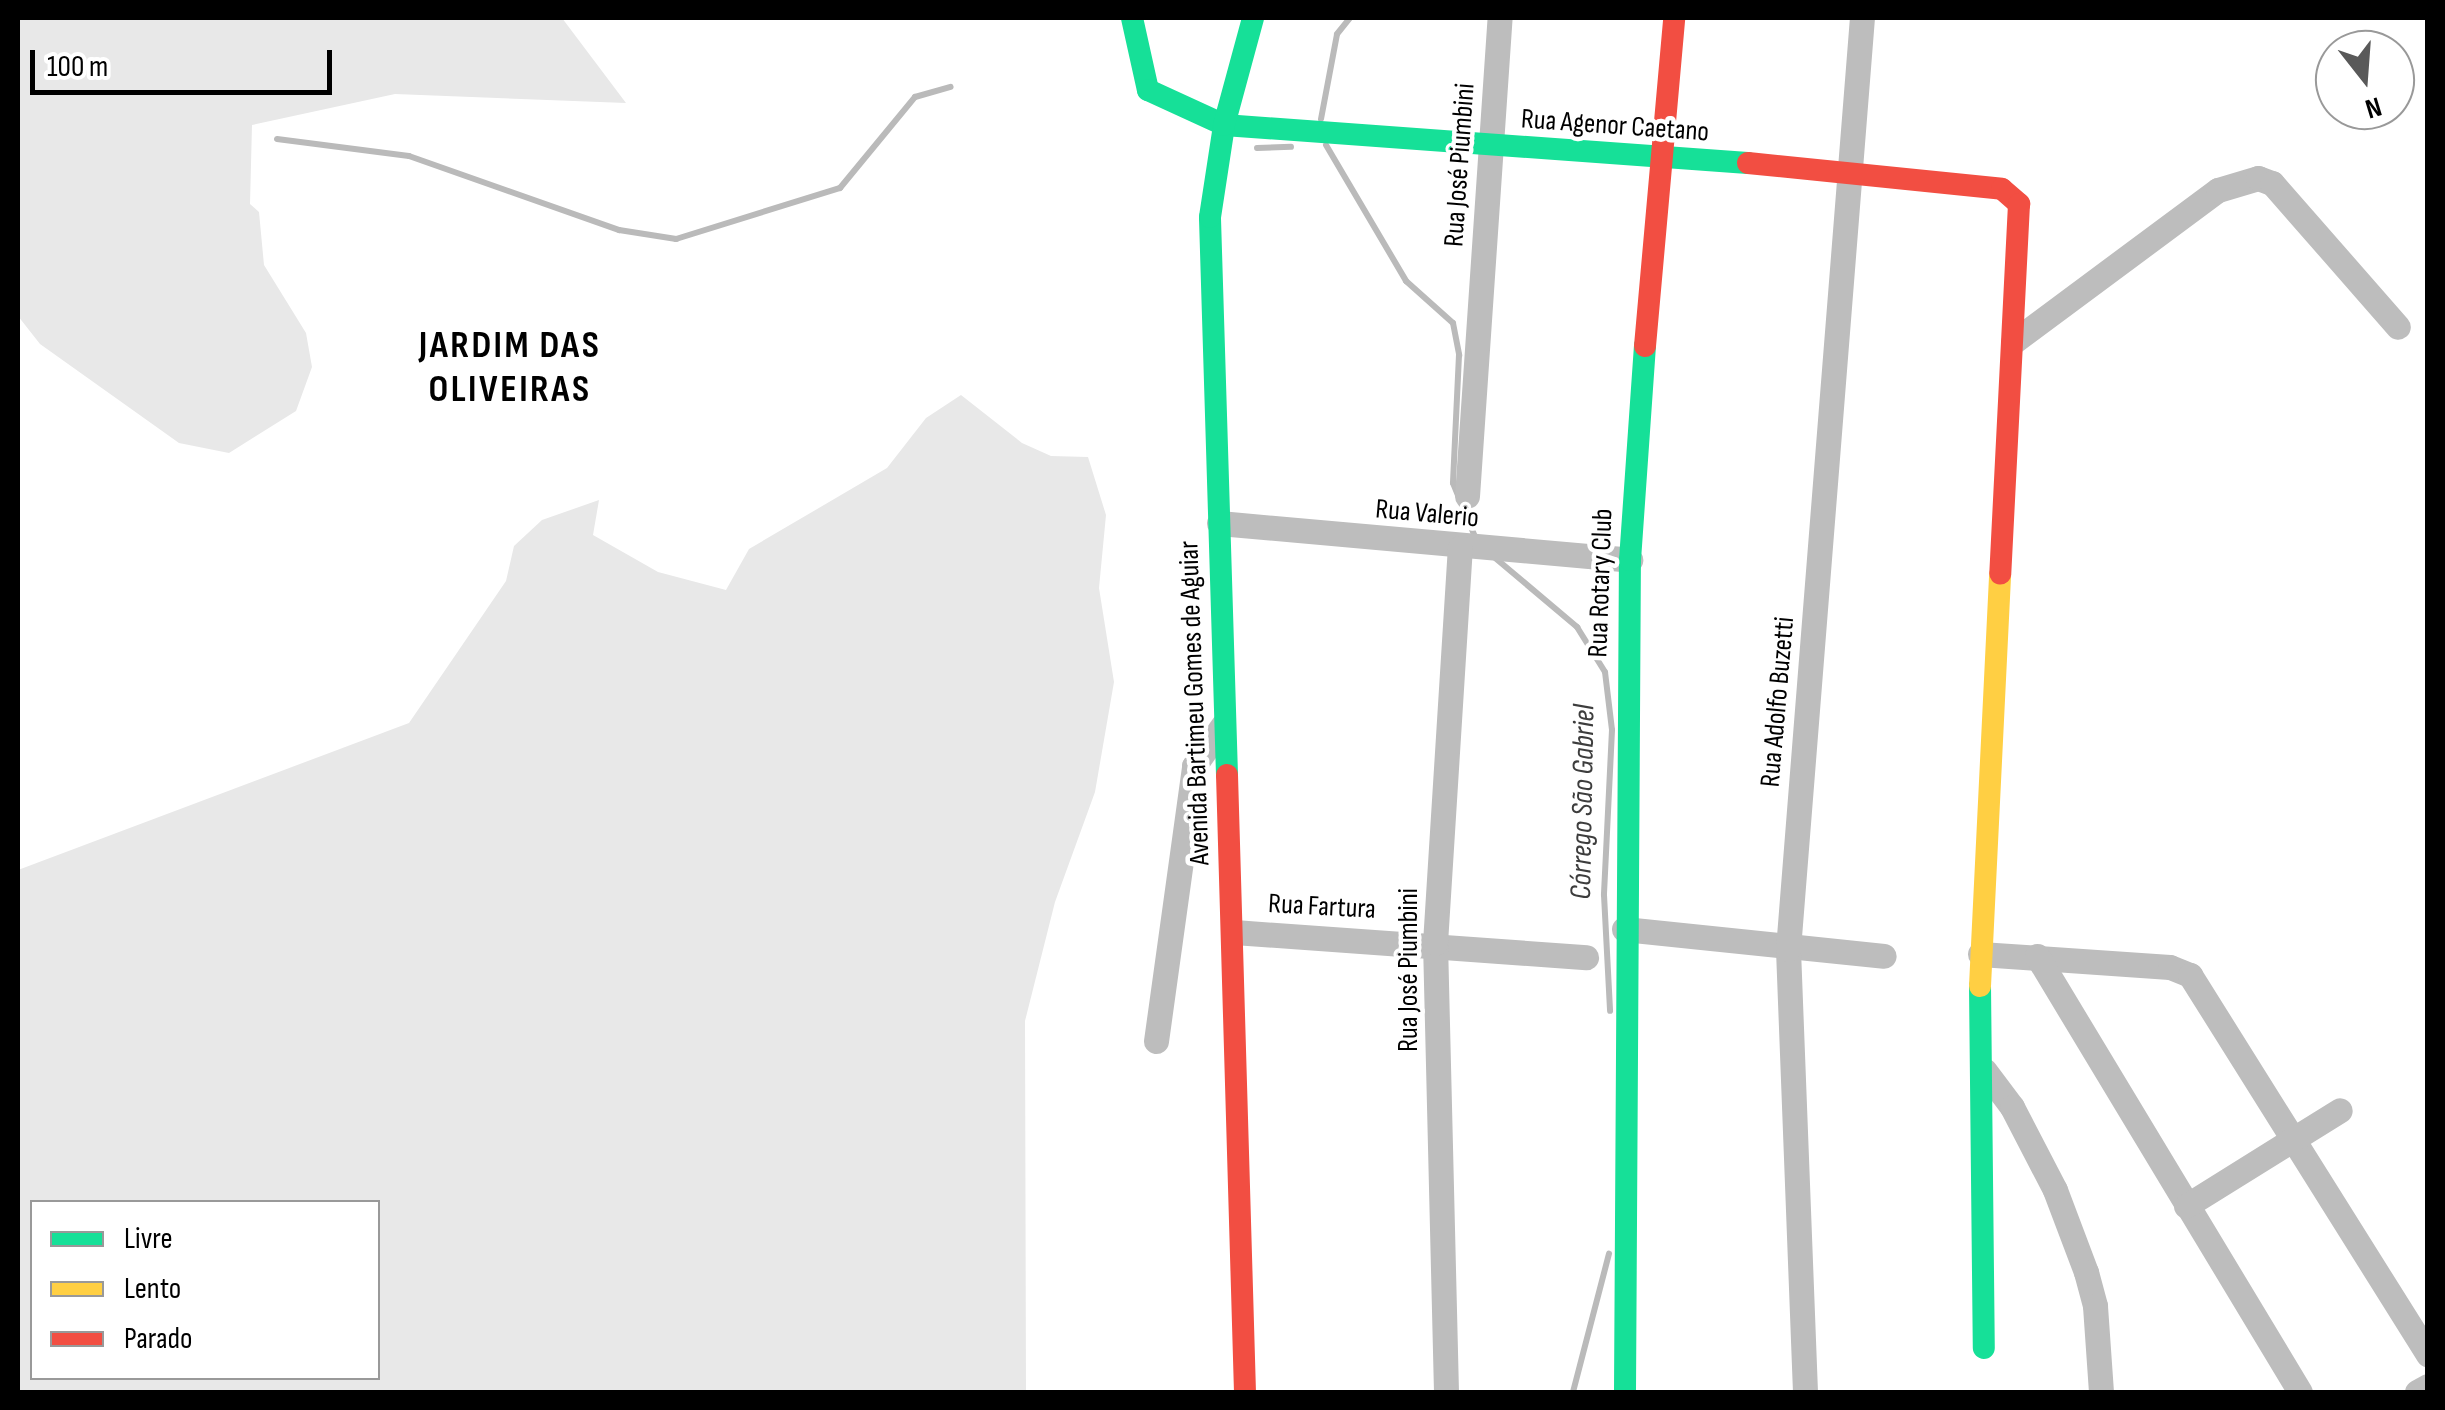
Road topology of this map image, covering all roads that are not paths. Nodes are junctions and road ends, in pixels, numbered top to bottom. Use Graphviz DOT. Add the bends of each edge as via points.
graph roads {
  1 [pos="1132,18"];
  2 [pos="1253,18"];
  3 [pos="1500,18"];
  4 [pos="1674,18"];
  5 [pos="1862,18"];
  6 [pos="1224,125"];
  7 [pos="1490,147"];
  8 [pos="1657,161"];
  9 [pos="1850,171"];
  10 [pos="2398,327"];
  11 [pos="2012,342"];
  12 [pos="1468,496"];
  13 [pos="1219,523"];
  14 [pos="1474,549"];
  15 [pos="1630,560"];
  16 [pos="1223,725"];
  17 [pos="1624,929"];
  18 [pos="1234,932"];
  19 [pos="1435,943"];
  20 [pos="1788,949"];
  21 [pos="1980,954"];
  22 [pos="1884,956"];
  23 [pos="2037,956"];
  24 [pos="1586,957"];
  25 [pos="1156,1041"];
  26 [pos="1985,1071"];
  27 [pos="2340,1110"];
  28 [pos="2293,1140"];
  29 [pos="2186,1206"];
  30 [pos="1984,1348"];
  31 [pos="2428,1355"];
  32 [pos="2428,1386"];
  33 [pos="1245,1392"];
  34 [pos="1446,1392"];
  35 [pos="1626,1392"];
  36 [pos="1805,1392"];
  37 [pos="2101,1392"];
  38 [pos="2300,1392"];
  39 [pos="2417,1392"];
  1 -- 6 [label="street, Rua Agenor Caetano" via="1148,90"];
  2 -- 6 [label="street, Avenida Bartimeu Gomes de Aguiar"];
  3 -- 7 [label="street, Rua José Piumbini"];
  4 -- 8 [label="street, Rua Rotary Club"];
  5 -- 9 [label="street, Rua Adolfo Buzetti"];
  6 -- 7 [label="street, Rua Agenor Caetano"];
  6 -- 13 [label="street, Avenida Bartimeu Gomes de Aguiar" via="1210,216"];
  7 -- 8 [label="street, Rua Agenor Caetano"];
  7 -- 12 [label="street, Rua José Piumbini"];
  8 -- 9 [label="street, Rua Agenor Caetano"];
  8 -- 15 [label="street, Rua Rotary Club"];
  9 -- 11 [label="street, Rua Agenor Caetano" via="2002,189 2020,204"];
  9 -- 20 [label="street, Rua Adolfo Buzetti"];
  10 -- 11 [label="street" via="2272,183 2258,178 2218,190"];
  11 -- 21 [label="street"];
  13 -- 14 [label="street, Rua Valerio"];
  13 -- 16 [label="street, Avenida Bartimeu Gomes de Aguiar"];
  14 -- 15 [label="street, Rua Valerio"];
  14 -- 19 [label="street, Rua José Piumbini"];
  15 -- 17 [label="street, Rua Rotary Club"];
  16 -- 18 [label="street, Avenida Bartimeu Gomes de Aguiar"];
  16 -- 25 [label="street" via="1194,766"];
  17 -- 20 [label="street"];
  17 -- 35 [label="street, Rua Rotary Club"];
  18 -- 19 [label="street, Rua Fartura"];
  18 -- 33 [label="street, Avenida Bartimeu Gomes de Aguiar"];
  19 -- 24 [label="street, Rua Fartura"];
  19 -- 34 [label="street, Rua José Piumbini"];
  20 -- 22 [label="street"];
  20 -- 36 [label="street, Rua Adolfo Buzetti"];
  21 -- 23 [label="street"];
  21 -- 26 [label="street"];
  23 -- 28 [label="street" via="2170,967 2190,975"];
  23 -- 29 [label="street"];
  26 -- 30 [label="street"];
  26 -- 37 [label="street" via="2012,1106 2055,1190 2086,1272 2096,1306"];
  27 -- 28 [label="street"];
  28 -- 29 [label="street"];
  28 -- 31 [label="street"];
  29 -- 38 [label="street"];
  32 -- 39 [label="street"];
}
